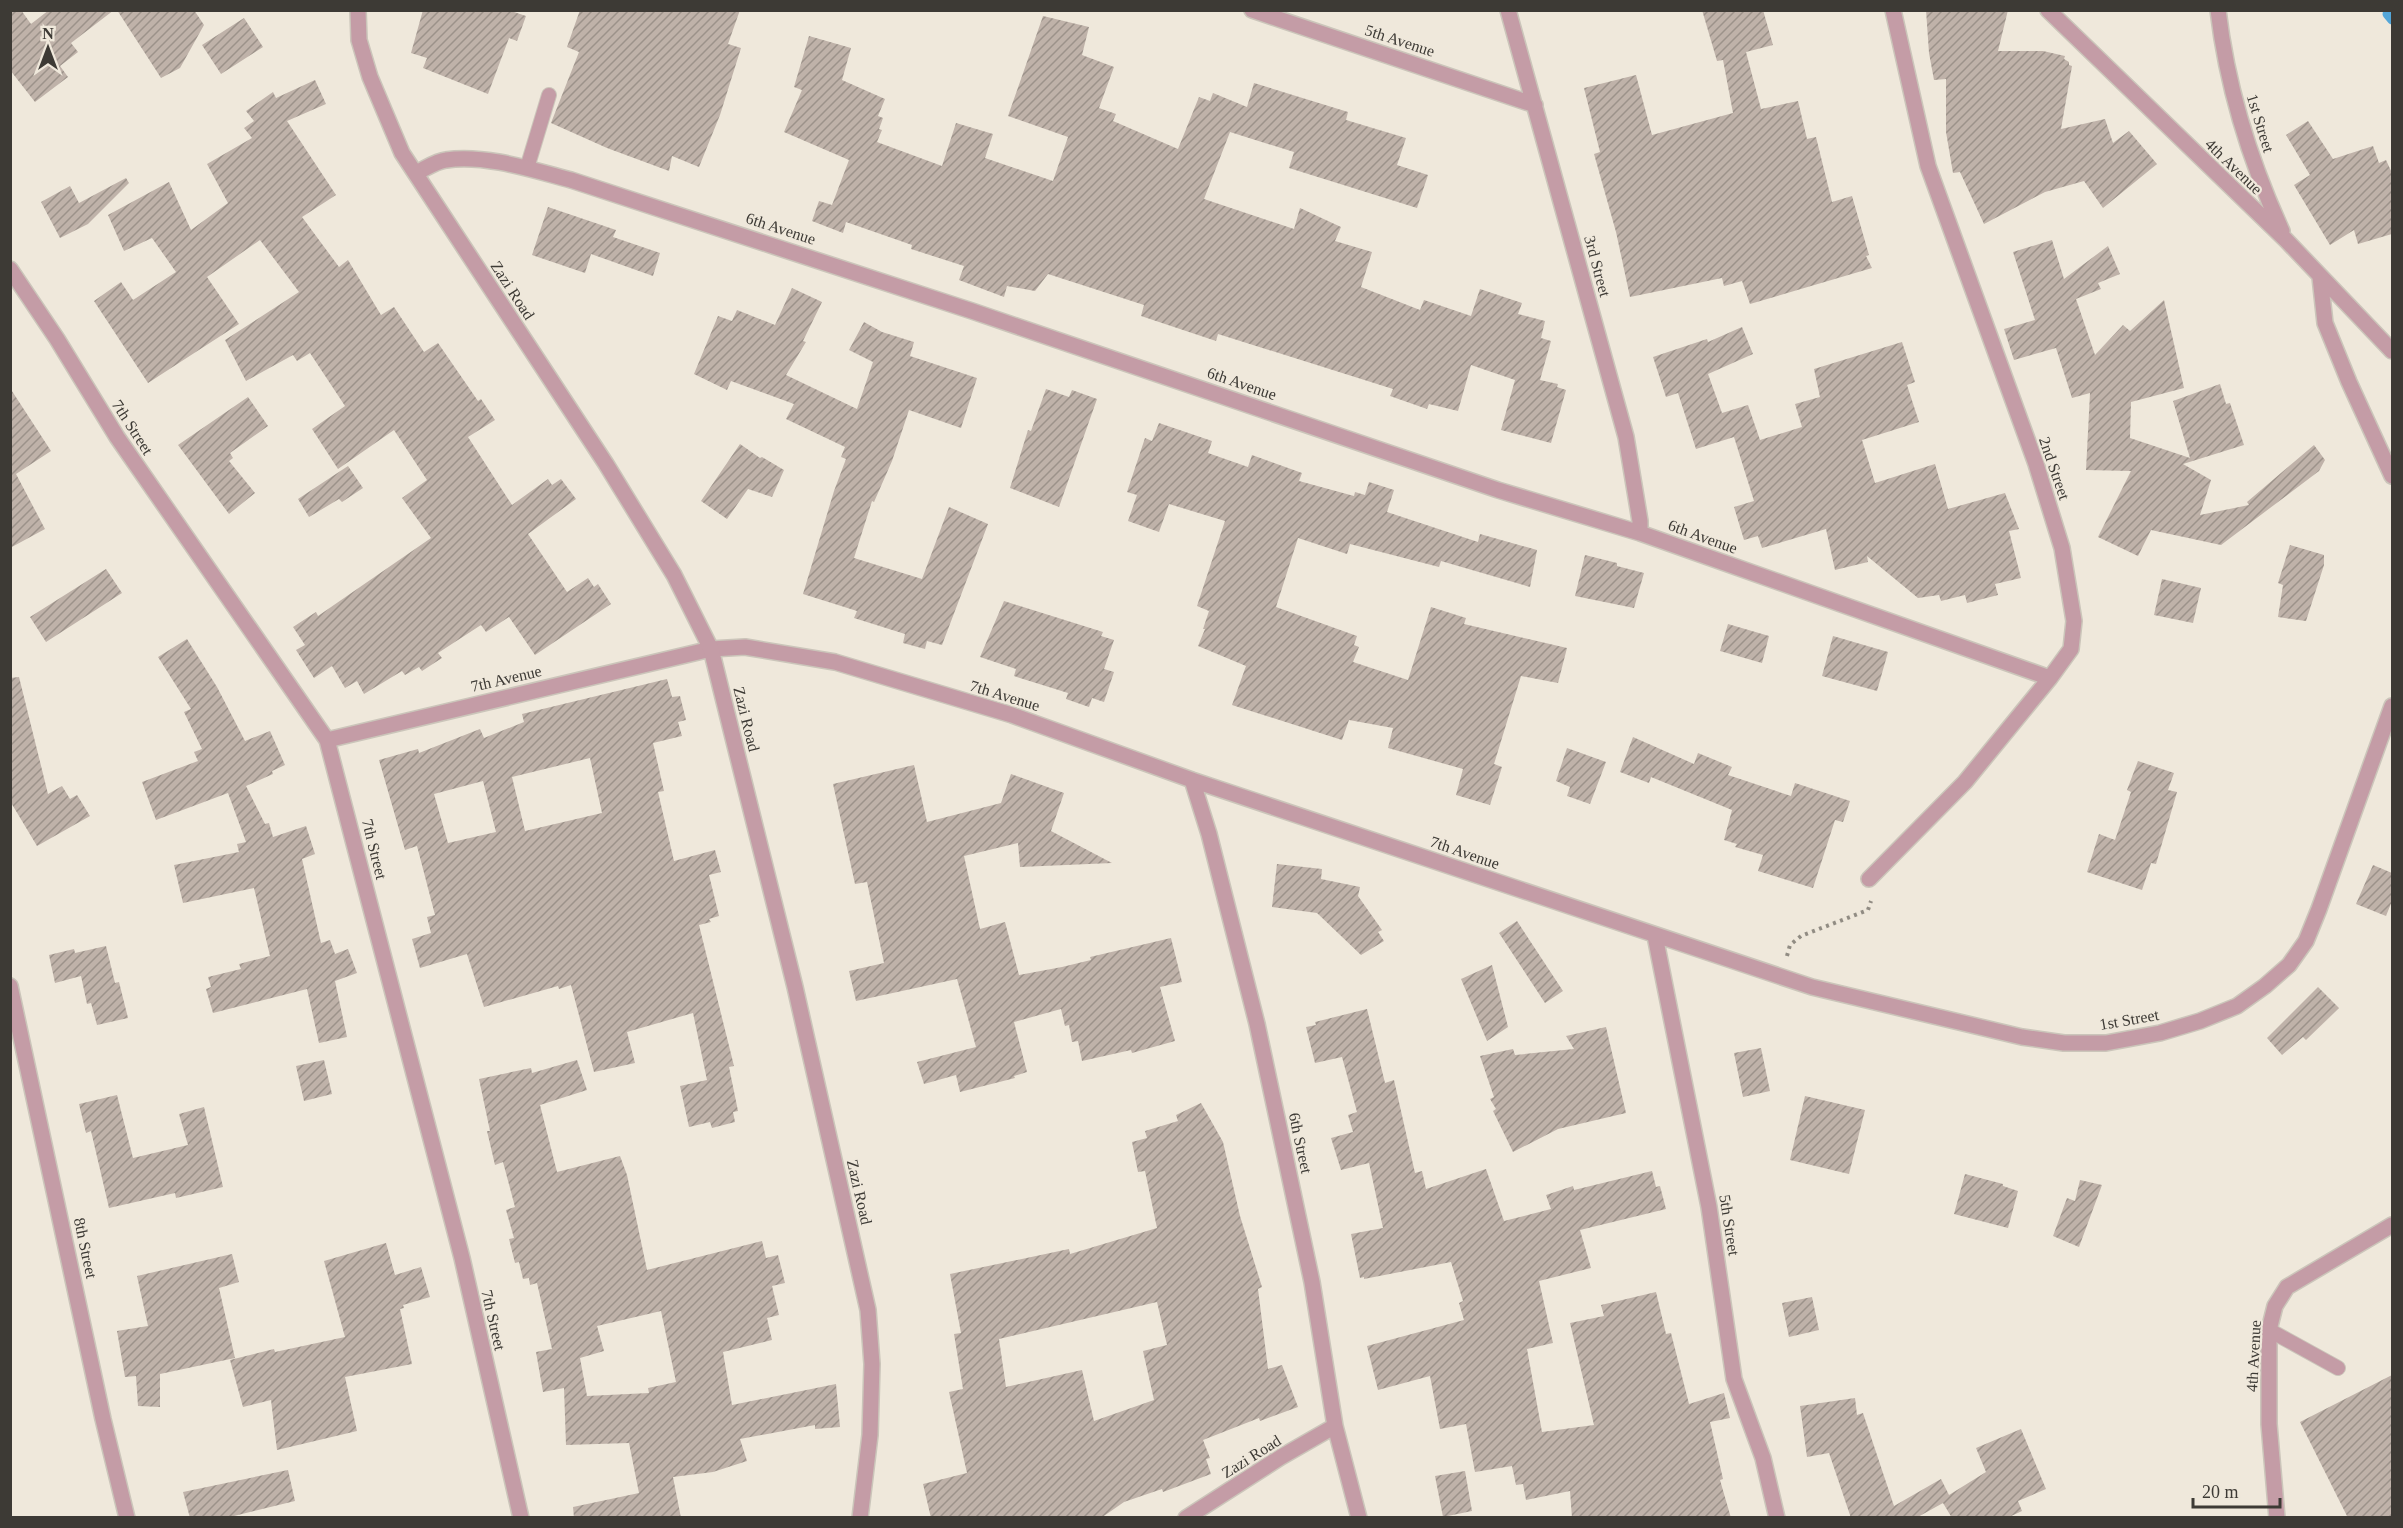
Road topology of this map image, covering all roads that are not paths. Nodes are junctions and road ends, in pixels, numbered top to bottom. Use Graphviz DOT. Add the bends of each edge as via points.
graph roads {
  1 [pos="1252,10"];
  2 [pos="1508,10"];
  3 [pos="1893,10"];
  4 [pos="2048,10"];
  5 [pos="2218,10"];
  6 [pos="356,11"];
  7 [pos="549,95"];
  8 [pos="1535,105"];
  9 [pos="527,168"];
  10 [pos="416,173"];
  11 [pos="2286,240"];
  12 [pos="10,270"];
  13 [pos="2320,277"];
  14 [pos="2392,351"];
  15 [pos="2392,476"];
  16 [pos="1640,533"];
  17 [pos="711,649"];
  18 [pos="2050,678"];
  19 [pos="2392,706"];
  20 [pos="327,740"];
  21 [pos="1192,780"];
  22 [pos="1869,879"];
  23 [pos="1655,936"];
  24 [pos="10,986"];
  25 [pos="2392,1225"];
  26 [pos="2269,1330"];
  27 [pos="2338,1368"];
  28 [pos="1335,1426"];
  29 [pos="127,1518"];
  30 [pos="521,1518"];
  31 [pos="860,1518"];
  32 [pos="1186,1518"];
  33 [pos="1359,1518"];
  34 [pos="1777,1518"];
  35 [pos="2277,1518"];
  1 -- 8 [label="street, 5th Avenue"];
  2 -- 8 [label="street, 3rd Street"];
  3 -- 18 [label="street, 2nd Street" via="1928,166 2036,464 2062,548 2074,621 2071,649"];
  4 -- 11 [label="street, 4th Avenue"];
  5 -- 11 [label="street, 1st Street" via="2228,75 2244,132 2261,186"];
  6 -- 10 [label="street, Zazi Road" via="359,40 370,77 402,153"];
  7 -- 9 [label="lane"];
  8 -- 16 [label="street, 3rd Street" via="1626,437"];
  9 -- 10 [label="street, 6th Avenue" via="445,160"];
  9 -- 16 [label="street, 6th Avenue" via="762,241 1498,490"];
  10 -- 17 [label="street, Zazi Road" via="606,464 668,565"];
  11 -- 13 [label="street, 4th Avenue"];
  12 -- 20 [label="street, 7th Street" via="123,446"];
  13 -- 14 [label="street, 4th Avenue"];
  13 -- 15 [label="street" via="2325,323"];
  16 -- 18 [label="street, 6th Avenue"];
  17 -- 20 [label="street, 7th Avenue"];
  17 -- 21 [label="street, 7th Avenue" via="745,647 835,662 1012,715"];
  17 -- 31 [label="street, Zazi Road" via="795,987 868,1310 872,1364 870,1435"];
  18 -- 22 [label="street, 2nd Street" via="1965,782"];
  19 -- 23 [label="street, 1st Street" via="2348,835 2306,941 2289,965 2265,986 2237,1006 2200,1021 2106,1043 2022,1038 1812,987"];
  20 -- 30 [label="street, 7th Street" via="462,1258"];
  21 -- 23 [label="street, 7th Avenue"];
  21 -- 28 [label="street, 6th Street" via="1257,1023 1312,1282"];
  23 -- 34 [label="street, 5th Street" via="1709,1207 1734,1379 1763,1458"];
  24 -- 29 [label="street, 8th Street"];
  25 -- 26 [label="street, 4th Avenue" via="2287,1287 2275,1306"];
  26 -- 27 [label="lane"];
  26 -- 35 [label="street, 4th Avenue" via="2269,1424"];
  28 -- 32 [label="street, Zazi Road"];
  28 -- 33 [label="street, 6th Street"];
}
